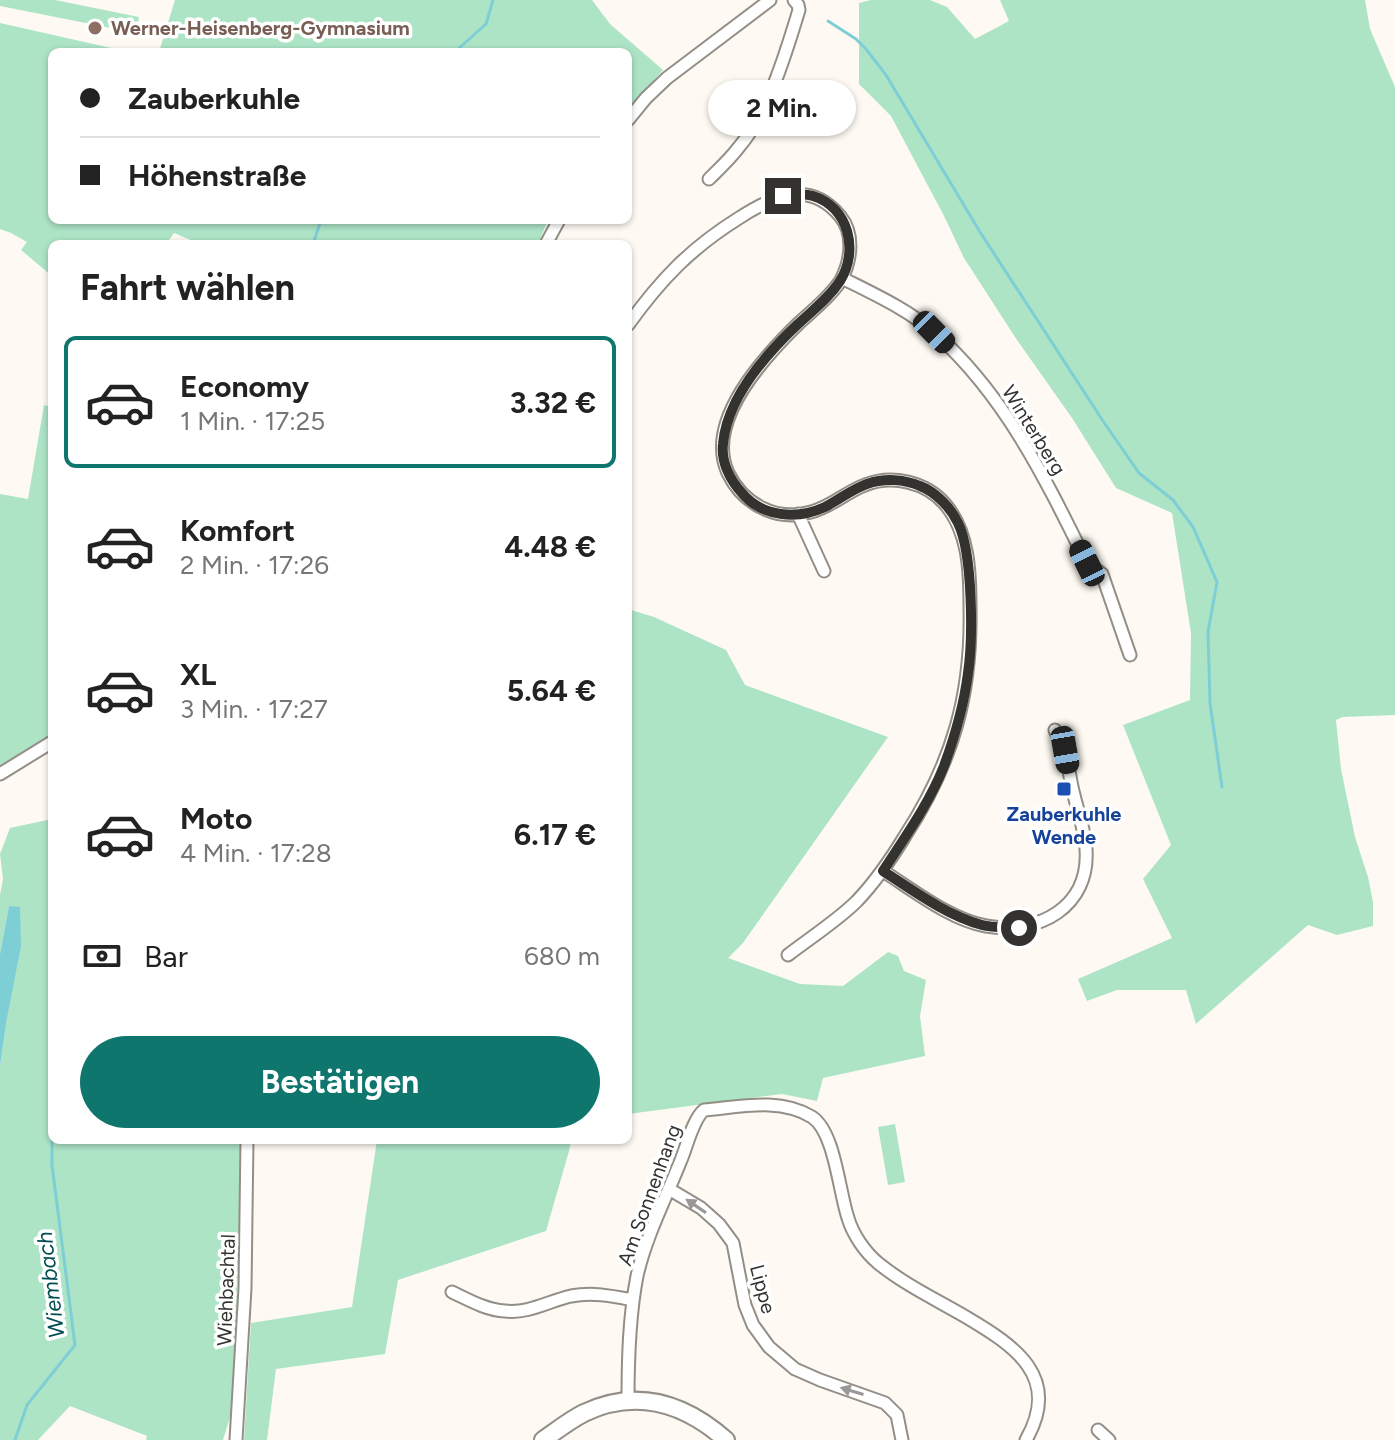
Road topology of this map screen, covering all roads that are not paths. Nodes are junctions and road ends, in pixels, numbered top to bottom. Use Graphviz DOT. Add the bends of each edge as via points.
graph roads {
  1 [pos="794,0"];
  2 [pos="766,1"];
  3 [pos="632,116"];
  4 [pos="709,179"];
  5 [pos="842,278"];
  6 [pos="632,320"];
  7 [pos="798,514"];
  8 [pos="824,571"];
  9 [pos="1130,655"];
  10 [pos="1055,730"];
  11 [pos="48,744"];
  12 [pos="0,774"];
  13 [pos="883,871"];
  14 [pos="788,955"];
  15 [pos="247,1144"];
  16 [pos="669,1189"];
  17 [pos="452,1292"];
  18 [pos="633,1300"];
  19 [pos="628,1400"];
  20 [pos="1098,1430"];
  21 [pos="236,1440"];
  22 [pos="543,1440"];
  23 [pos="726,1440"];
  24 [pos="902,1440"];
  25 [pos="1026,1440"];
  26 [pos="1109,1440"];
  1 -- 4 [label="street" via="799,10 780,72 740,147"];
  2 -- 3 [label="street" via="667,78"];
  5 -- 6 [label="street" via="850,243 845,222 815,196 783,196 761,204 702,243"];
  5 -- 7 [label="street" via="745,385 724,427 722,449 735,486 764,510"];
  5 -- 9 [label="street, Winterberg" via="934,332 978,376 1023,440 1087,563 1102,574"];
  7 -- 8 [label="street"];
  7 -- 13 [label="street" via="823,508 865,484 905,481 923,486 944,502 959,524 966,553 971,641 956,730 926,804"];
  10 -- 13 [label="street" via="1065,750 1086,847 1080,887 1064,909 1019,928 985,926"];
  11 -- 12 [label="street"];
  13 -- 14 [label="street" via="855,903"];
  15 -- 21 [label="street, Wiehbachtal"];
  16 -- 18 [label="street, Am Sonnenhang"];
  24 -- 16 [label="street, Lippe, one-way" via="897,1415 885,1403 795,1369 769,1347 745,1305 733,1243 701,1208"];
  16 -- 25 [label="street, Am Sonnenhang" via="704,1110 773,1105 813,1118 829,1139 848,1219 864,1248 894,1275 990,1331 1026,1362 1039,1399"];
  17 -- 18 [label="street" via="506,1312 585,1294"];
  18 -- 19 [label="street, Am Sonnenhang"];
  19 -- 22 [label="street" via="582,1414"];
  19 -- 23 [label="street" via="684,1411"];
  20 -- 26 [label="street"];
}
